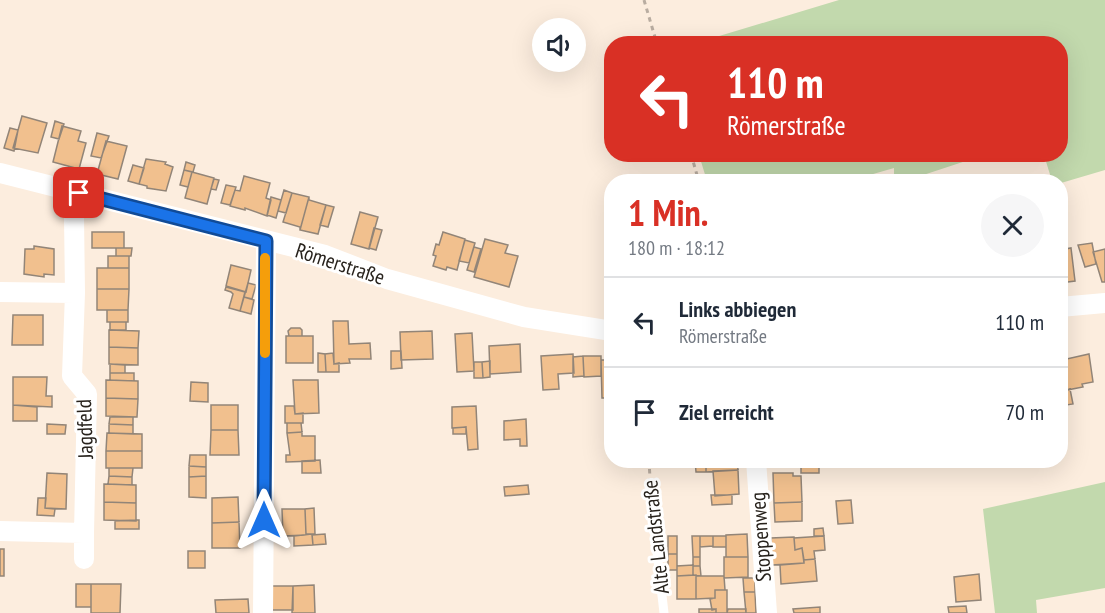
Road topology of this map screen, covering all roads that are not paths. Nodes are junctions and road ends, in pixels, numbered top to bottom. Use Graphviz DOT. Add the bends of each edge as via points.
graph roads {
  1 [pos="0,173"];
  2 [pos="79,193"];
  3 [pos="266,241"];
  4 [pos="0,292"];
  5 [pos="75,293"];
  6 [pos="1105,303"];
  7 [pos="1068,306"];
  8 [pos="604,330"];
  9 [pos="757,468"];
  10 [pos="652,508"];
  11 [pos="0,531"];
  12 [pos="84,533"];
  13 [pos="84,559"];
  14 [pos="263,613"];
  15 [pos="664,613"];
  16 [pos="767,613"];
  1 -- 2 [label="street, Römerstraße"];
  2 -- 3 [label="street, Römerstraße"];
  2 -- 5 [label="street, Jagdfeld" via="74,216"];
  3 -- 8 [label="street, Römerstraße" via="325,255 387,279 524,317"];
  3 -- 14 [label="street"];
  4 -- 5 [label="street"];
  5 -- 12 [label="street, Jagdfeld" via="72,376 87,394"];
  6 -- 7 [label="street"];
  9 -- 16 [label="street, Stoppenweg"];
  10 -- 15 [label="lane, Alte Landstraße"];
  11 -- 12 [label="street"];
  12 -- 13 [label="street, Jagdfeld"];
}
